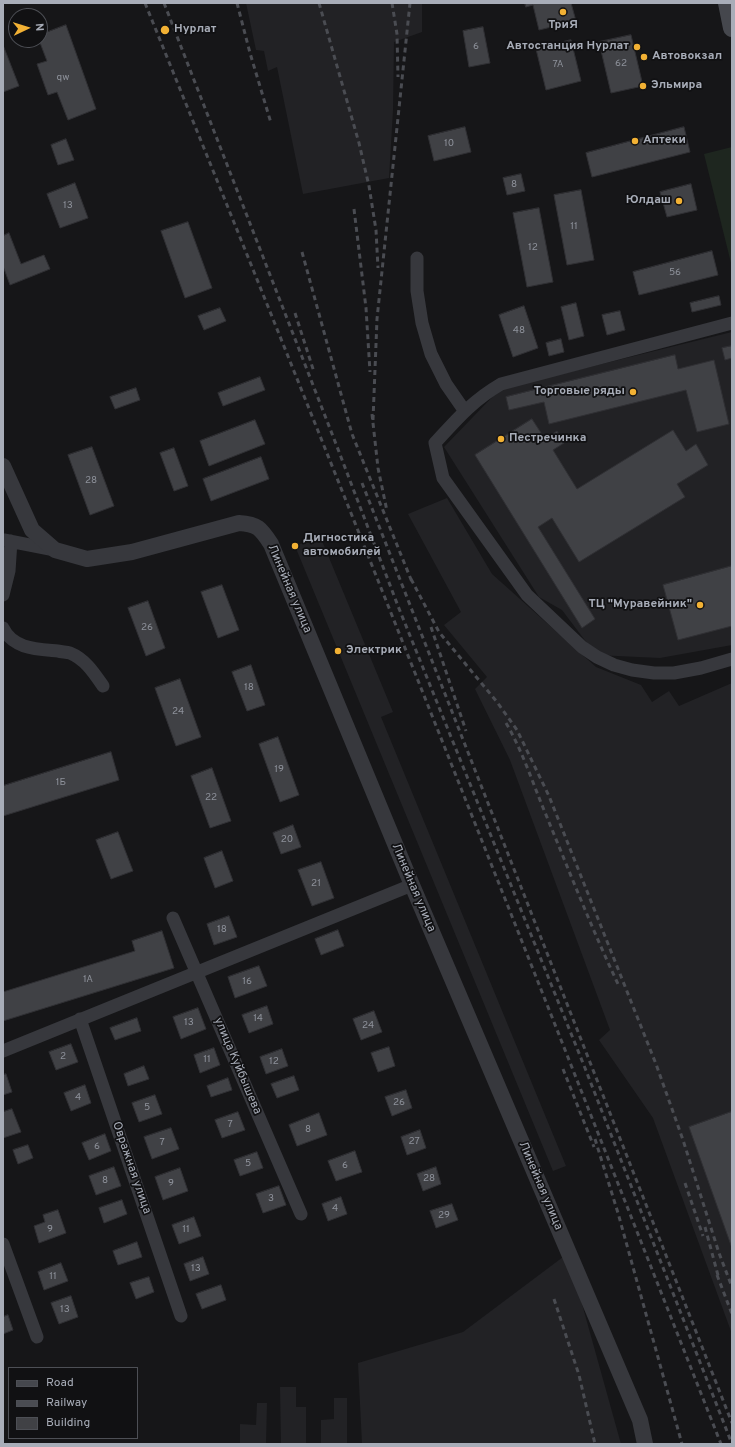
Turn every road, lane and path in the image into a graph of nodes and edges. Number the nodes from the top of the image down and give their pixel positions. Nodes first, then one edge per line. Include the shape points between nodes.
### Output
1 (727, 3) edge
2 (732, 28) edge
3 (418, 258) dead end
4 (732, 323) edge
5 (464, 410) junction
6 (3, 466) edge
7 (7, 541) edge
8 (55, 550) junction
9 (3, 595) edge
10 (3, 628) edge
11 (732, 659) edge
12 (103, 686) dead end
13 (412, 885) junction
14 (173, 918) dead end
15 (196, 972) junction
16 (80, 1019) junction
17 (3, 1051) edge
18 (301, 1214) dead end
19 (3, 1244) edge
20 (181, 1316) dead end
21 (37, 1337) dead end
22 (645, 1444) edge

1 - 2 main road
3 - 5 street via 417,290 431,354 446,384
4 - 5 street via 501,384 483,394
5 - 11 street via 434,443 443,478 527,595 582,648 614,665 654,673 674,673
6 - 8 street via 32,530
7 - 8 street
7 - 9 street via 9,571
8 - 13 street, Линейная улица via 87,560 132,552 240,523 250,523 260,528 271,544
10 - 12 street via 18,644 29,648 69,653 85,663
13 - 15 street
13 - 22 street, Линейная улица via 637,1413
14 - 15 street, улица Куйбышева
15 - 16 street
15 - 18 street, улица Куйбышева
16 - 17 street
16 - 20 street, Овражная улица
19 - 21 street

